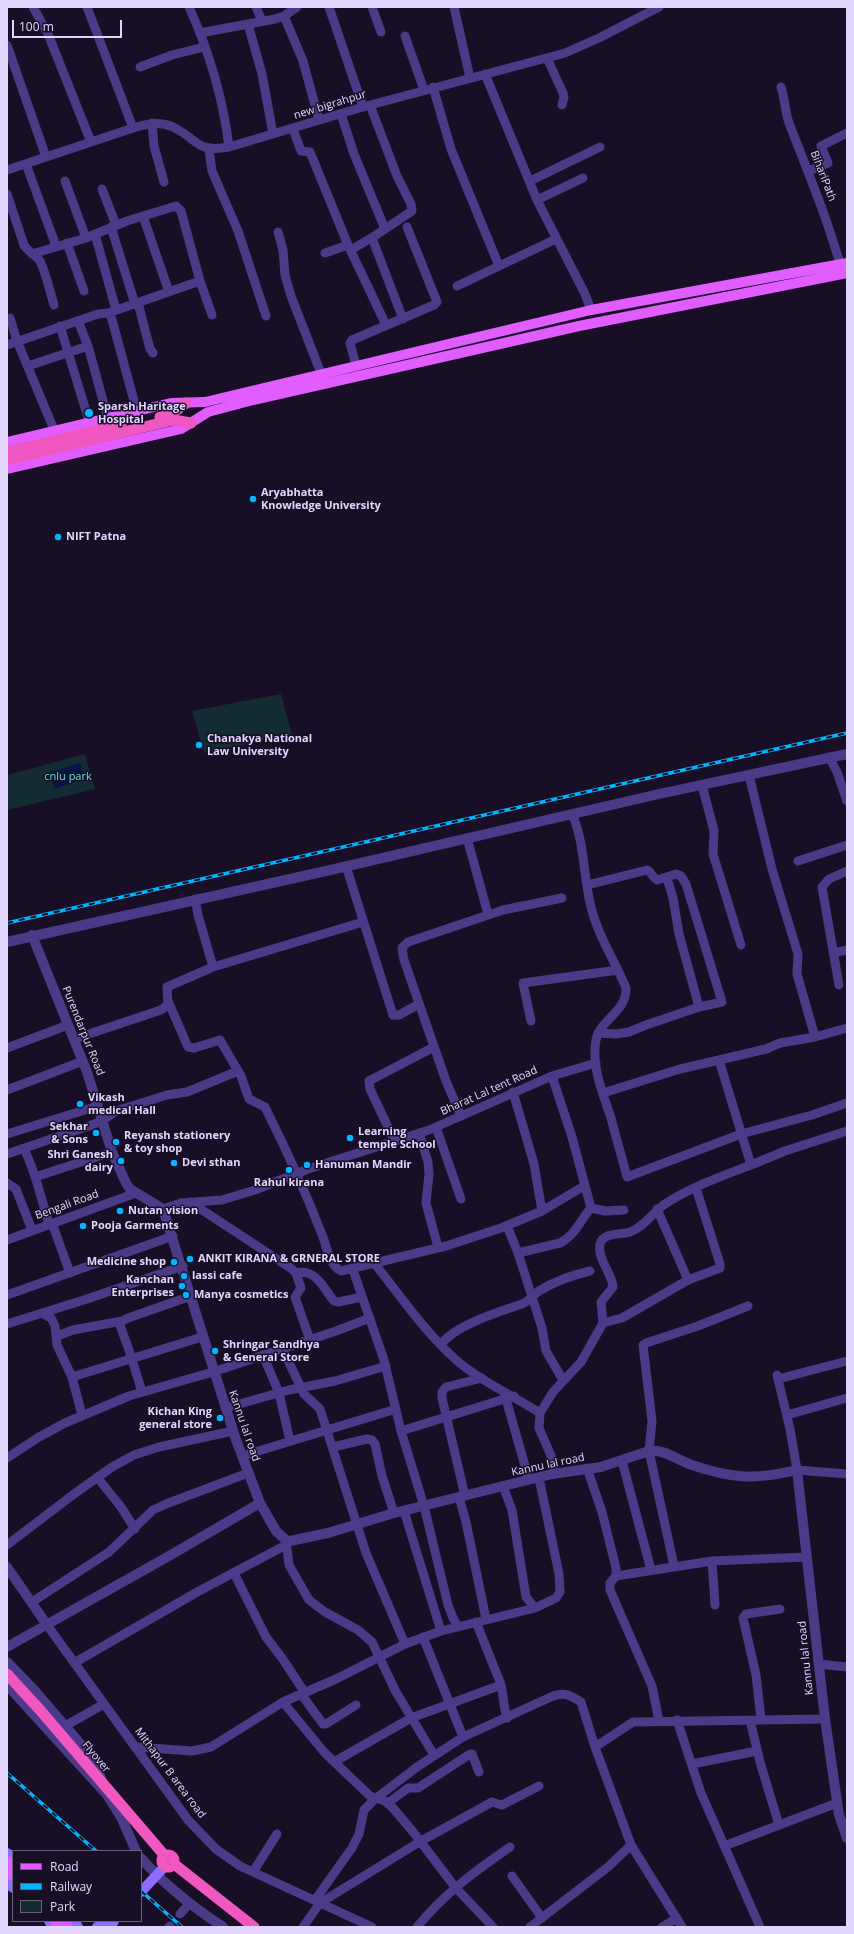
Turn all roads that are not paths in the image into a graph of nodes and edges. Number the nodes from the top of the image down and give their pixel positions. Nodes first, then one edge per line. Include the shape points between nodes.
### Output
1 (32, 7) edge
2 (87, 7) edge
3 (256, 7) edge
4 (297, 7) edge
5 (329, 7) edge
6 (372, 7) edge
7 (454, 7) edge
8 (659, 7) edge
9 (192, 8) edge
10 (284, 16) junction
11 (262, 21) junction
12 (248, 24) junction
13 (381, 32) dead end
14 (200, 33) junction
15 (405, 36) dead end
16 (7, 45) edge
17 (204, 47) junction
18 (547, 58) junction
19 (140, 67) dead end
20 (485, 74) junction
21 (470, 78) junction
22 (781, 87) dead end
23 (429, 89) junction
24 (562, 105) dead end
25 (367, 106) junction
26 (341, 114) junction
27 (319, 120) junction
28 (152, 123) junction
29 (132, 128) junction
30 (293, 129) junction
31 (847, 133) edge
32 (274, 134) junction
33 (91, 142) junction
34 (229, 147) junction
35 (600, 147) dead end
36 (209, 150) junction
37 (46, 157) junction
38 (26, 164) junction
39 (7, 170) edge
40 (808, 171) junction
41 (583, 178) dead end
42 (65, 181) dead end
43 (530, 181) junction
44 (164, 182) dead end
45 (102, 189) dead end
46 (7, 194) edge
47 (537, 200) junction
48 (143, 216) junction
49 (113, 226) junction
50 (407, 227) dead end
51 (385, 229) junction
52 (278, 232) dead end
53 (90, 236) junction
54 (372, 238) junction
55 (556, 239) junction
56 (67, 243) junction
57 (56, 246) junction
58 (349, 247) junction
59 (325, 253) dead end
60 (32, 254) junction
61 (499, 266) junction
62 (844, 268) edge
63 (200, 281) junction
64 (457, 286) dead end
65 (84, 291) dead end
66 (169, 292) junction
67 (136, 304) junction
68 (54, 305) dead end
69 (591, 310) junction
70 (112, 312) junction
71 (212, 316) dead end
72 (266, 316) dead end
73 (10, 318) dead end
74 (560, 318) junction
75 (403, 319) junction
76 (78, 321) junction
77 (60, 326) junction
78 (386, 326) junction
79 (562, 330) junction
80 (17, 341) junction
81 (7, 345) edge
82 (88, 346) junction
83 (437, 346) junction
84 (69, 353) junction
85 (153, 353) dead end
86 (440, 358) junction
87 (356, 365) junction
88 (28, 366) junction
89 (323, 379) junction
90 (205, 402) junction
91 (186, 403) junction
92 (137, 412) junction
93 (208, 412) junction
94 (172, 417) junction
95 (108, 419) junction
96 (191, 423) junction
97 (90, 424) junction
98 (55, 432) junction
99 (7, 442) edge
100 (7, 452) edge
101 (7, 460) edge
102 (7, 469) edge
103 (847, 754) edge
104 (829, 758) junction
105 (749, 775) junction
106 (702, 785) junction
107 (847, 801) edge
108 (572, 814) junction
109 (467, 838) junction
110 (847, 845) edge
111 (798, 861) dead end
112 (346, 866) junction
113 (847, 871) edge
114 (667, 878) junction
115 (587, 885) junction
116 (562, 898) dead end
117 (195, 899) junction
118 (488, 914) junction
119 (363, 922) junction
120 (34, 938) junction
121 (8, 942) edge
122 (741, 945) dead end
123 (847, 950) edge
124 (833, 953) junction
125 (213, 967) junction
126 (618, 970) junction
127 (839, 985) dead end
128 (168, 1001) junction
129 (419, 1004) junction
130 (699, 1007) junction
131 (531, 1021) dead end
132 (68, 1025) junction
133 (847, 1028) edge
134 (598, 1033) junction
135 (815, 1037) junction
136 (74, 1039) junction
137 (434, 1047) junction
138 (7, 1048) edge
139 (719, 1060) junction
140 (83, 1061) junction
141 (596, 1063) junction
142 (238, 1071) junction
143 (552, 1076) junction
144 (7, 1090) edge
145 (513, 1092) junction
146 (603, 1093) junction
147 (847, 1103) edge
148 (98, 1106) junction
149 (461, 1116) junction
150 (102, 1121) junction
151 (436, 1127) junction
152 (847, 1131) edge
153 (419, 1133) junction
154 (7, 1134) edge
155 (741, 1134) junction
156 (395, 1142) junction
157 (24, 1149) junction
158 (112, 1152) junction
159 (7, 1154) edge
160 (751, 1165) junction
161 (296, 1174) junction
162 (35, 1177) junction
163 (7, 1183) edge
164 (584, 1186) junction
165 (696, 1188) junction
166 (136, 1193) junction
167 (461, 1199) dead end
168 (190, 1202) junction
169 (591, 1208) junction
170 (164, 1209) junction
171 (657, 1209) junction
172 (624, 1210) dead end
173 (542, 1211) junction
174 (51, 1223) junction
175 (507, 1226) junction
176 (32, 1230) junction
177 (173, 1236) junction
178 (7, 1240) edge
179 (438, 1247) junction
180 (518, 1253) junction
181 (374, 1263) junction
182 (183, 1266) junction
183 (353, 1270) junction
184 (590, 1271) dead end
185 (70, 1273) junction
186 (296, 1273) junction
187 (688, 1280) junction
188 (7, 1295) edge
189 (192, 1296) junction
190 (362, 1296) junction
191 (532, 1296) junction
192 (748, 1306) dead end
193 (42, 1313) junction
194 (370, 1318) junction
195 (122, 1320) junction
196 (602, 1323) junction
197 (7, 1324) edge
198 (57, 1336) junction
199 (202, 1337) junction
200 (310, 1340) junction
201 (441, 1344) junction
202 (282, 1348) junction
203 (263, 1355) junction
204 (132, 1358) junction
205 (847, 1361) edge
206 (386, 1366) junction
207 (213, 1372) junction
208 (72, 1377) junction
209 (482, 1378) junction
210 (564, 1380) junction
211 (300, 1388) junction
212 (142, 1392) junction
213 (279, 1393) junction
214 (510, 1398) junction
215 (847, 1398) edge
216 (225, 1408) junction
217 (396, 1409) junction
218 (540, 1413) junction
219 (82, 1415) junction
220 (787, 1415) junction
221 (446, 1418) junction
222 (327, 1429) junction
223 (233, 1431) junction
224 (401, 1431) junction
225 (290, 1441) junction
226 (333, 1447) junction
227 (649, 1451) junction
228 (242, 1456) junction
229 (7, 1458) edge
230 (622, 1460) junction
231 (587, 1468) junction
232 (797, 1470) junction
233 (248, 1473) junction
234 (554, 1474) junction
235 (847, 1474) edge
236 (98, 1477) junction
237 (534, 1479) junction
238 (503, 1486) junction
239 (462, 1497) junction
240 (260, 1503) junction
241 (424, 1506) junction
242 (399, 1512) junction
243 (358, 1523) junction
244 (134, 1529) junction
245 (286, 1543) junction
246 (7, 1545) edge
247 (807, 1557) junction
248 (712, 1561) junction
249 (7, 1566) edge
250 (674, 1566) junction
251 (651, 1570) junction
252 (234, 1573) junction
253 (616, 1576) junction
254 (32, 1602) junction
255 (715, 1605) dead end
256 (535, 1608) junction
257 (780, 1609) dead end
258 (486, 1618) junction
259 (476, 1622) junction
260 (48, 1625) junction
261 (458, 1627) junction
262 (441, 1631) junction
263 (423, 1637) junction
264 (405, 1644) junction
265 (7, 1647) edge
266 (378, 1657) junction
267 (7, 1662) edge
268 (74, 1662) junction
269 (818, 1664) junction
270 (847, 1667) edge
271 (7, 1674) edge
272 (7, 1685) edge
273 (501, 1685) junction
274 (303, 1694) junction
275 (283, 1702) junction
276 (104, 1704) junction
277 (356, 1705) dead end
278 (448, 1705) junction
279 (411, 1718) junction
280 (507, 1718) junction
281 (761, 1719) junction
282 (825, 1719) junction
283 (678, 1720) junction
284 (750, 1720) junction
285 (659, 1721) junction
286 (65, 1726) junction
287 (462, 1737) junction
288 (135, 1747) junction
289 (595, 1747) junction
290 (757, 1751) junction
291 (434, 1755) junction
292 (334, 1762) junction
293 (692, 1764) junction
294 (479, 1772) dead end
295 (539, 1786) dead end
296 (108, 1796) junction
297 (375, 1799) junction
298 (837, 1803) junction
299 (388, 1804) junction
300 (779, 1825) junction
301 (277, 1834) dead end
302 (847, 1838) edge
303 (421, 1842) junction
304 (631, 1845) junction
305 (724, 1846) junction
306 (510, 1847) dead end
307 (136, 1850) edge
308 (142, 1859) edge
309 (168, 1862) junction
310 (7, 1871) edge
311 (253, 1872) junction
312 (512, 1876) dead end
313 (11, 1882) edge
314 (455, 1887) junction
315 (142, 1891) edge
316 (318, 1901) junction
317 (189, 1904) junction
318 (180, 1914) dead end
319 (542, 1918) junction
320 (677, 1918) junction
321 (223, 1927) edge
322 (254, 1927) edge
323 (303, 1927) edge
324 (372, 1927) edge
325 (418, 1927) edge
326 (493, 1927) edge
327 (530, 1927) edge
328 (662, 1927) edge
329 (682, 1927) edge
330 (760, 1927) edge

1 - 33 street via 48,34
2 - 29 street
3 - 11 street
4 - 10 street
5 - 25 street
6 - 13 street
7 - 21 street
8 - 18 street, new bigrahpur via 582,47
9 - 14 street
10 - 11 street
10 - 27 street via 303,61
11 - 12 street
12 - 14 street
12 - 32 street via 262,74
14 - 17 street
15 - 23 street
16 - 37 street
17 - 19 street
17 - 34 street via 220,101
18 - 20 street, new bigrahpur
18 - 24 street via 563,93
20 - 21 street, new bigrahpur
20 - 43 street
21 - 23 street, new bigrahpur
22 - 40 street, BihariPath via 789,122
23 - 25 street, new bigrahpur
23 - 61 street
25 - 26 street, new bigrahpur
25 - 51 street via 412,208 412,211
26 - 27 street, new bigrahpur
26 - 51 street via 354,154
27 - 30 street, new bigrahpur
28 - 29 street
28 - 36 street via 173,127
28 - 44 street via 154,146
29 - 33 street
30 - 32 street, new bigrahpur
30 - 58 street via 301,151 310,152
31 - 40 street via 821,146 828,163
32 - 34 street, new bigrahpur
33 - 37 street
34 - 36 street, new bigrahpur
35 - 43 street
36 - 72 street via 212,171 238,231
37 - 38 street
38 - 39 street
38 - 57 street
40 - 62 street, BihariPath
41 - 47 street
42 - 53 street
43 - 47 street
45 - 49 street
46 - 60 street via 24,245
47 - 55 street
48 - 49 street
48 - 63 street via 172,207 179,208
48 - 66 street
49 - 53 street
49 - 67 street
50 - 75 street via 437,302
51 - 54 street
52 - 89 street via 291,296
53 - 56 street
53 - 70 street
54 - 58 street
54 - 75 street
55 - 61 street
55 - 69 street
56 - 57 street
56 - 65 street
57 - 60 street
58 - 59 street
58 - 78 street
60 - 68 street via 41,263
61 - 64 street
62 - 69 main road
62 - 79 main road
63 - 66 street
63 - 71 street
66 - 67 street
67 - 70 street
67 - 85 street
69 - 74 main road
70 - 76 street
70 - 92 street
73 - 80 street
74 - 79 main road
74 - 83 main road
75 - 78 street
76 - 77 street
76 - 82 street
77 - 80 street
77 - 84 street
78 - 87 street via 352,340 350,343
79 - 86 main road
80 - 81 street
80 - 88 street
82 - 84 street
82 - 95 street
83 - 86 main road
83 - 87 main road
84 - 88 street
84 - 97 street
86 - 89 main road
87 - 89 main road
88 - 98 street
89 - 90 main road
89 - 93 main road
90 - 91 main road
90 - 93 main road
91 - 92 main road via 171,403
91 - 94 highway
92 - 95 main road
93 - 96 main road
94 - 96 highway
94 - 100 highway
94 - 101 highway
95 - 97 main road
96 - 102 main road via 180,429
97 - 98 main road
98 - 99 main road
103 - 104 street
104 - 105 street
104 - 107 street
105 - 106 street
105 - 135 street via 772,869 798,954 797,974
106 - 108 street
106 - 122 street via 714,831 713,854
108 - 109 street
108 - 115 street via 578,830
109 - 112 street
109 - 118 street
110 - 111 street
112 - 117 street
112 - 119 street
113 - 124 street via 828,879 822,887
114 - 115 street via 657,880 647,870
114 - 130 street
114 - 130 street via 676,874 684,879 722,1002
115 - 126 street via 597,928
116 - 118 street
117 - 120 street
117 - 125 street
118 - 129 street via 404,944 404,960
119 - 125 street
119 - 129 street via 393,1015 399,1015
120 - 121 street
120 - 132 street, Purendarpur Road
123 - 124 street
124 - 127 street
125 - 128 street via 167,987
126 - 131 street via 523,983
126 - 134 street via 626,988 625,1001
128 - 136 street via 168,1005 161,1010
128 - 142 street via 188,1047 194,1048 220,1040
129 - 137 street
130 - 134 street via 630,1032
132 - 136 street, Purendarpur Road
132 - 138 street
133 - 135 street
134 - 141 street
135 - 139 street
136 - 140 street, Purendarpur Road
137 - 149 street
137 - 156 street via 369,1082
139 - 146 street via 680,1069
139 - 155 street
140 - 144 street
140 - 148 street, Purendarpur Road
141 - 143 street, Bharat Lal tent Road
141 - 146 street
142 - 150 street via 187,1092 167,1095 116,1111
142 - 161 street via 249,1099 265,1107
143 - 145 street, Bharat Lal tent Road
143 - 164 street via 572,1137
145 - 149 street, Bharat Lal tent Road
145 - 173 street via 534,1164
146 - 155 street via 627,1177
147 - 155 street
148 - 150 street, Purendarpur Road
148 - 154 street
149 - 151 street, Bharat Lal tent Road
150 - 157 street
150 - 158 street, Purendarpur Road
151 - 153 street, Bharat Lal tent Road
151 - 167 street
152 - 160 street via 793,1148
153 - 156 street, Bharat Lal tent Road
153 - 179 street via 428,1162 426,1202
155 - 160 street
156 - 161 street, Bharat Lal tent Road
157 - 159 street
157 - 162 street
158 - 162 street
158 - 166 street, Purendarpur Road via 126,1183
160 - 165 street
161 - 168 street, Bharat Lal tent Road via 229,1199
161 - 183 street via 336,1268 342,1271
162 - 174 street
163 - 176 street via 16,1188
164 - 169 street
164 - 173 street
165 - 171 street
165 - 187 street via 720,1264 717,1270
166 - 170 street, Purendarpur Road
166 - 174 street, Bengali Road
168 - 170 street, Bharat Lal tent Road
168 - 186 street via 287,1264
169 - 172 street via 605,1211
169 - 180 street via 567,1239
170 - 177 street, Kannu lal road
171 - 187 street
171 - 196 street via 636,1229 607,1236 600,1244 613,1287 601,1302
173 - 175 street
174 - 176 street, Bengali Road
174 - 185 street
175 - 179 street
175 - 180 street
176 - 178 street, Bengali Road
177 - 182 street, Kannu lal road
177 - 185 street
179 - 181 street
180 - 191 street
181 - 183 street
181 - 201 street
182 - 189 street, Kannu lal road
182 - 193 street
183 - 190 street
184 - 191 street via 554,1284
185 - 188 street
186 - 190 street via 308,1273 316,1278 334,1301
186 - 200 street via 301,1288 295,1297
187 - 196 street via 628,1315
189 - 195 street
189 - 199 street, Kannu lal road
190 - 194 street
191 - 201 street via 522,1304 504,1309 452,1333
191 - 210 street via 546,1351
192 - 227 street via 643,1345 652,1421
193 - 197 street
193 - 198 street via 51,1318
194 - 200 street
194 - 206 street
195 - 198 street via 73,1330
195 - 204 street via 121,1330
196 - 210 street via 581,1362
198 - 208 street via 59,1351
199 - 204 street
199 - 207 street, Kannu lal road
200 - 202 street
201 - 209 street via 463,1365
202 - 203 street
202 - 211 street
203 - 207 street
203 - 213 street
204 - 208 street
204 - 212 street
205 - 220 street via 778,1377
206 - 211 street
206 - 217 street
207 - 212 street
207 - 216 street, Kannu lal road
208 - 219 street
209 - 214 street
209 - 221 street via 446,1387 442,1392 442,1398
210 - 218 street
211 - 213 street
211 - 222 street via 320,1409
212 - 219 street
213 - 216 street
213 - 225 street
214 - 218 street
214 - 221 street
214 - 237 street
215 - 220 street
216 - 223 street, Kannu lal road
217 - 222 street
217 - 224 street
218 - 234 street via 539,1428 552,1458
219 - 229 street via 39,1437
220 - 232 street
221 - 224 street
221 - 239 street
222 - 225 street
222 - 226 street
223 - 228 street, Kannu lal road
223 - 236 street via 150,1449 123,1461
224 - 241 street
225 - 228 street
226 - 242 street via 372,1440 382,1476
226 - 243 street
227 - 230 street, Kannu lal road
227 - 232 street via 656,1450 692,1465 741,1477 757,1478
227 - 250 street
228 - 233 street, Kannu lal road
230 - 231 street, Kannu lal road via 601,1467
230 - 251 street
231 - 234 street, Kannu lal road
231 - 253 street via 602,1512
232 - 235 street
232 - 247 street, Kannu lal road
233 - 240 street, Kannu lal road
233 - 244 street via 158,1507
234 - 237 street, Kannu lal road
236 - 244 street
236 - 246 street
237 - 238 street, Kannu lal road
237 - 256 street via 556,1559 560,1592 551,1601
238 - 239 street, Kannu lal road
238 - 256 street via 512,1510 526,1597
239 - 241 street, Kannu lal road
239 - 258 street
240 - 245 street, Kannu lal road
240 - 260 street
241 - 242 street, Kannu lal road
241 - 261 street via 448,1605
242 - 243 street, Kannu lal road
242 - 262 street
243 - 245 street, Kannu lal road
243 - 264 street via 366,1552
244 - 254 street via 109,1552
245 - 252 street
245 - 266 street via 289,1565 309,1600 365,1634 372,1642
247 - 248 street
247 - 269 street, Kannu lal road
248 - 250 street
248 - 255 street
249 - 254 street, Mithapur B area road
250 - 251 street
251 - 253 street
252 - 268 street
252 - 274 street via 266,1638 282,1658
253 - 285 street via 610,1584 610,1590 652,1686
254 - 260 street, Mithapur B area road
256 - 258 street
257 - 281 street via 746,1614 743,1618 756,1675
258 - 259 street
259 - 261 street
259 - 273 street
260 - 265 street
260 - 268 street, Mithapur B area road
261 - 262 street
262 - 263 street
263 - 264 street
263 - 278 street
264 - 266 street
266 - 274 street
266 - 279 street
267 - 286 street
268 - 276 street, Mithapur B area road
269 - 270 street
269 - 282 street, Kannu lal road
271 - 309 highway, Flyover
272 - 296 street
273 - 278 street
273 - 280 street via 502,1704
274 - 275 street
274 - 277 street via 323,1724
275 - 288 street via 218,1744 203,1750
275 - 292 street
276 - 286 street
276 - 288 street, Mithapur B area road
278 - 279 street
278 - 287 street
279 - 291 street
279 - 292 street
280 - 287 street
280 - 289 street via 553,1696 568,1694 581,1702
281 - 282 street
281 - 284 street
282 - 298 street, Kannu lal road
283 - 284 street
283 - 285 street
283 - 293 street
284 - 290 street
285 - 289 street via 633,1722
286 - 296 street via 95,1763
287 - 291 street
288 - 311 street, Mithapur B area road via 193,1826 216,1848 240,1866
289 - 304 street
290 - 293 street
290 - 300 street
291 - 297 street
292 - 297 street
293 - 305 street via 701,1793
294 - 299 street via 470,1754 418,1788 408,1788
295 - 303 street via 502,1805 492,1802
296 - 307 street via 121,1817
297 - 299 street via 381,1799
297 - 316 street via 364,1810 356,1841
298 - 300 street
298 - 302 street, Kannu lal road
299 - 303 street
300 - 305 street
301 - 311 street
303 - 314 street
303 - 316 street
304 - 319 street via 612,1864
304 - 320 street
305 - 330 street
306 - 314 street
308 - 317 street via 154,1874
309 - 315 main road
309 - 322 highway, Flyover
310 - 313 main road
311 - 316 street, Mithapur B area road
312 - 319 street
314 - 325 street
314 - 326 street
316 - 323 street
316 - 324 street, Mithapur B area road
317 - 318 street
317 - 321 street
319 - 327 street
320 - 328 street
320 - 329 street

